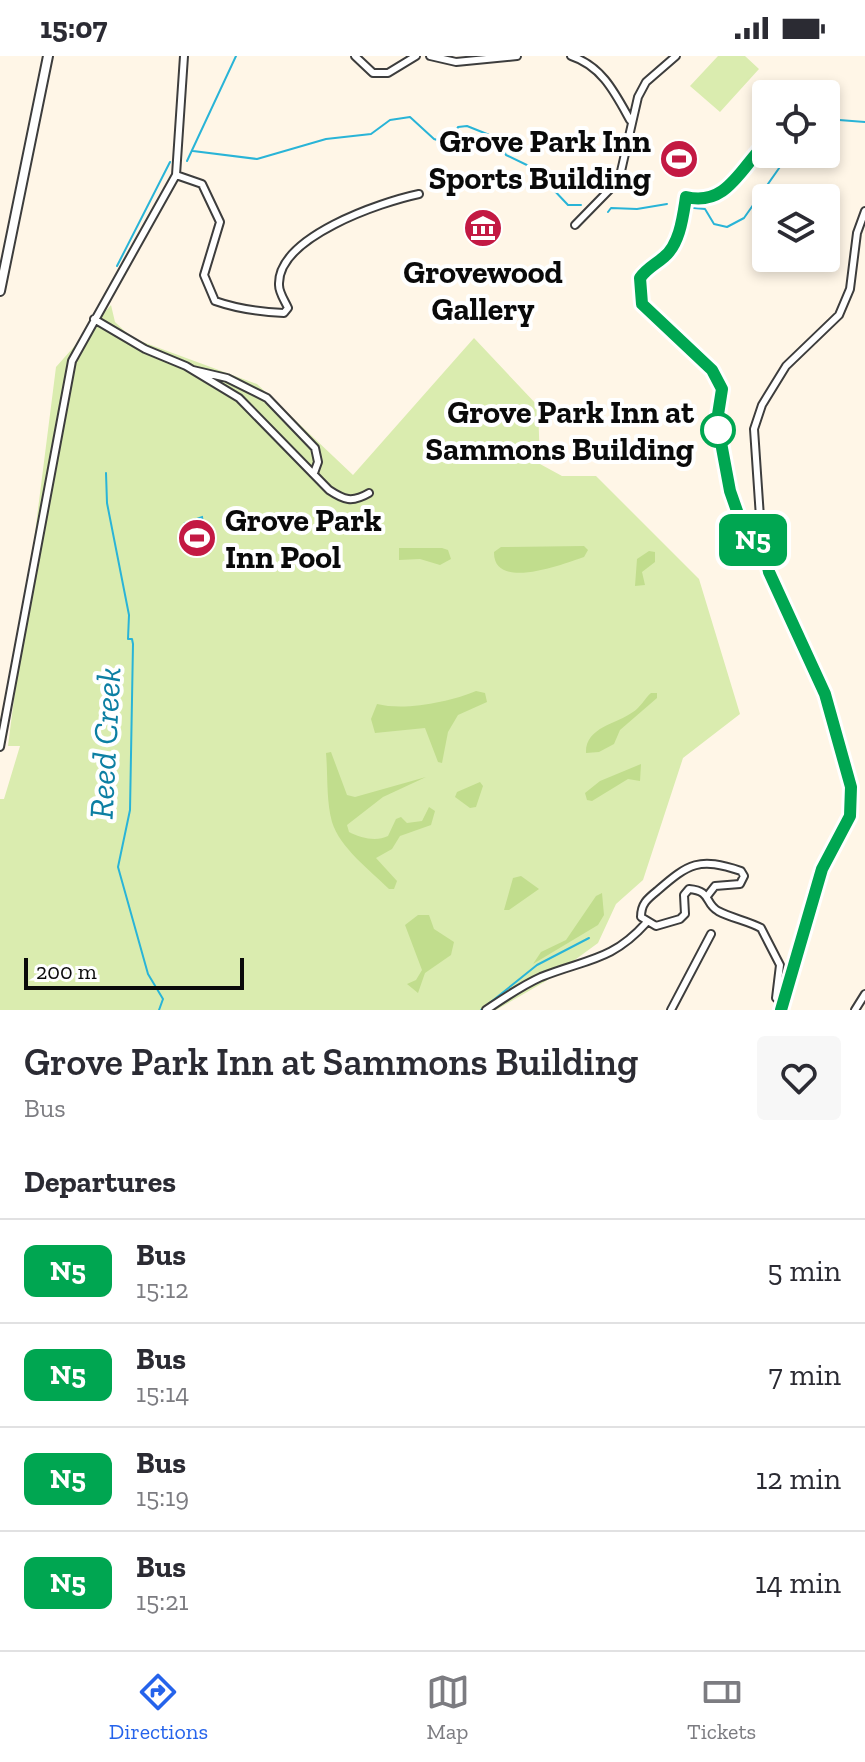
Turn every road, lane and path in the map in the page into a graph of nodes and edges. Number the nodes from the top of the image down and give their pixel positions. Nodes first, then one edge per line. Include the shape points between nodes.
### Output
1 (48, 56) edge
2 (184, 56) edge
3 (355, 56) edge
4 (416, 56) edge
5 (430, 56) edge
6 (517, 56) edge
7 (571, 56) edge
8 (676, 56) edge
9 (630, 120) junction
10 (176, 175) junction
11 (419, 194) dead end
12 (865, 211) edge
13 (575, 225) dead end
14 (0, 291) edge
15 (94, 319) junction
16 (193, 370) junction
17 (314, 473) junction
18 (369, 493) dead end
19 (0, 747) edge
20 (708, 895) junction
21 (646, 923) junction
22 (711, 934) dead end
23 (865, 994) edge
24 (782, 1006) edge
25 (486, 1010) edge
26 (671, 1010) edge
27 (855, 1010) edge

1 - 14 street
2 - 10 street
3 - 4 street via 373,73 388,73
5 - 6 street via 456,62
7 - 9 street via 590,64 608,82
8 - 9 street via 646,82
9 - 13 street via 619,180
10 - 11 street via 202,184 220,222 204,275 215,301 284,313 288,308 278,287 280,275 306,240 363,212
10 - 15 street
12 - 24 street via 850,289 839,315 786,366 754,429 769,572 825,694 851,787 850,816 822,869
15 - 16 street
15 - 19 street via 72,361
16 - 17 street via 239,398
16 - 17 street via 227,378 267,398 315,448
17 - 18 street via 343,499
20 - 21 street via 689,889 680,919 656,926
20 - 21 street via 715,886 740,884 741,871 716,862 675,873 641,908
20 - 24 street via 717,911 761,928 780,965 776,998
21 - 25 street via 617,951 541,977
22 - 26 street
23 - 27 street

